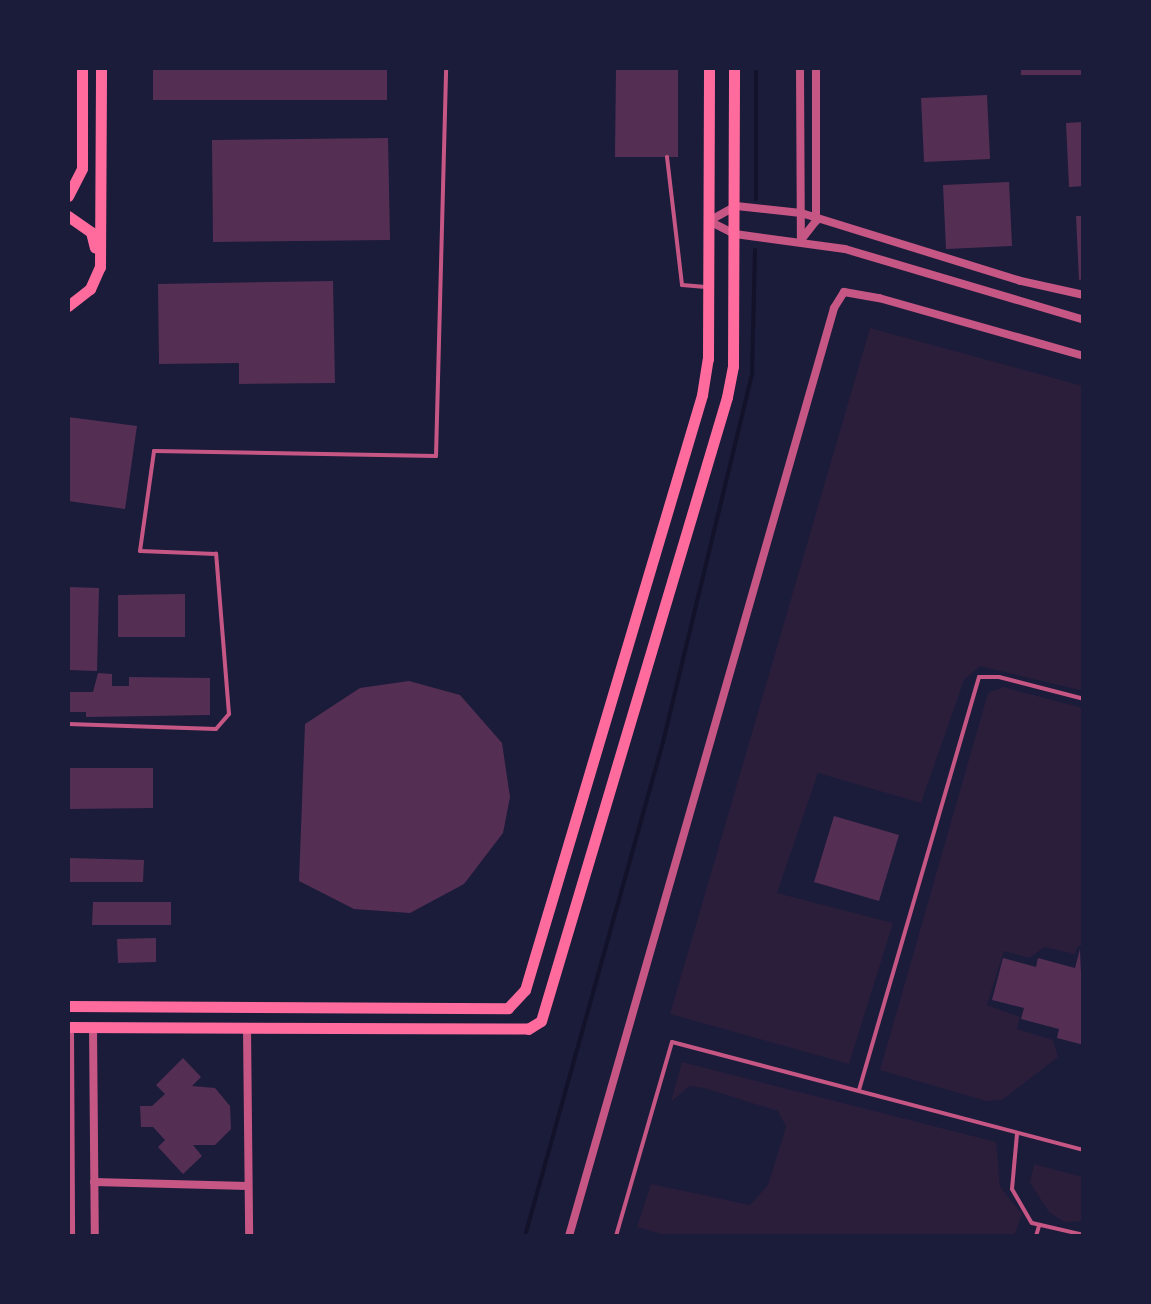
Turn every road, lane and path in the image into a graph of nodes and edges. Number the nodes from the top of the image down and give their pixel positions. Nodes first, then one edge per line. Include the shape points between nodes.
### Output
1 (82, 68) edge
2 (101, 68) edge
3 (446, 68) edge
4 (709, 68) edge
5 (734, 68) edge
6 (800, 68) edge
7 (816, 68) edge
8 (666, 157) dead end
9 (68, 196) edge
10 (736, 206) junction
11 (801, 213) junction
12 (68, 216) edge
13 (816, 220) junction
14 (708, 221) junction
15 (735, 234) junction
16 (801, 240) junction
17 (100, 267) junction
18 (708, 288) junction
19 (1084, 295) edge
20 (68, 306) edge
21 (1084, 320) edge
22 (1084, 356) edge
23 (1084, 699) edge
24 (68, 724) edge
25 (68, 1006) edge
26 (69, 1027) edge
27 (93, 1027) junction
28 (246, 1028) junction
29 (859, 1090) junction
30 (1017, 1134) junction
31 (1084, 1150) edge
32 (94, 1182) junction
33 (248, 1186) junction
34 (1039, 1226) junction
35 (71, 1236) edge
36 (95, 1236) edge
37 (249, 1236) edge
38 (570, 1236) edge
39 (616, 1236) edge
40 (1036, 1236) edge
41 (1084, 1236) edge

1 - 9 main road via 82,168
2 - 17 main road
3 - 24 lane via 436,456 154,451 140,551 216,554 229,714 216,728
4 - 14 main road
5 - 10 main road
6 - 11 street
7 - 13 street
8 - 18 lane via 682,285
10 - 11 street
10 - 14 street
10 - 15 main road
11 - 13 street
11 - 16 street
12 - 17 main road via 91,232
13 - 16 street
13 - 19 street
14 - 15 street
14 - 18 main road
15 - 16 street
15 - 28 main road via 727,398 541,1021 528,1029
16 - 21 street
17 - 20 main road via 90,288
18 - 25 main road via 702,395 525,990 508,1008
22 - 38 street via 880,298 844,292 834,308
23 - 29 lane via 979,677
26 - 27 main road
26 - 35 street
27 - 28 main road
27 - 32 street
28 - 33 street
29 - 30 lane
29 - 39 lane via 672,1042
30 - 31 lane
30 - 34 lane via 1012,1189
32 - 33 street
32 - 36 street
33 - 37 street
34 - 40 lane
34 - 41 lane

